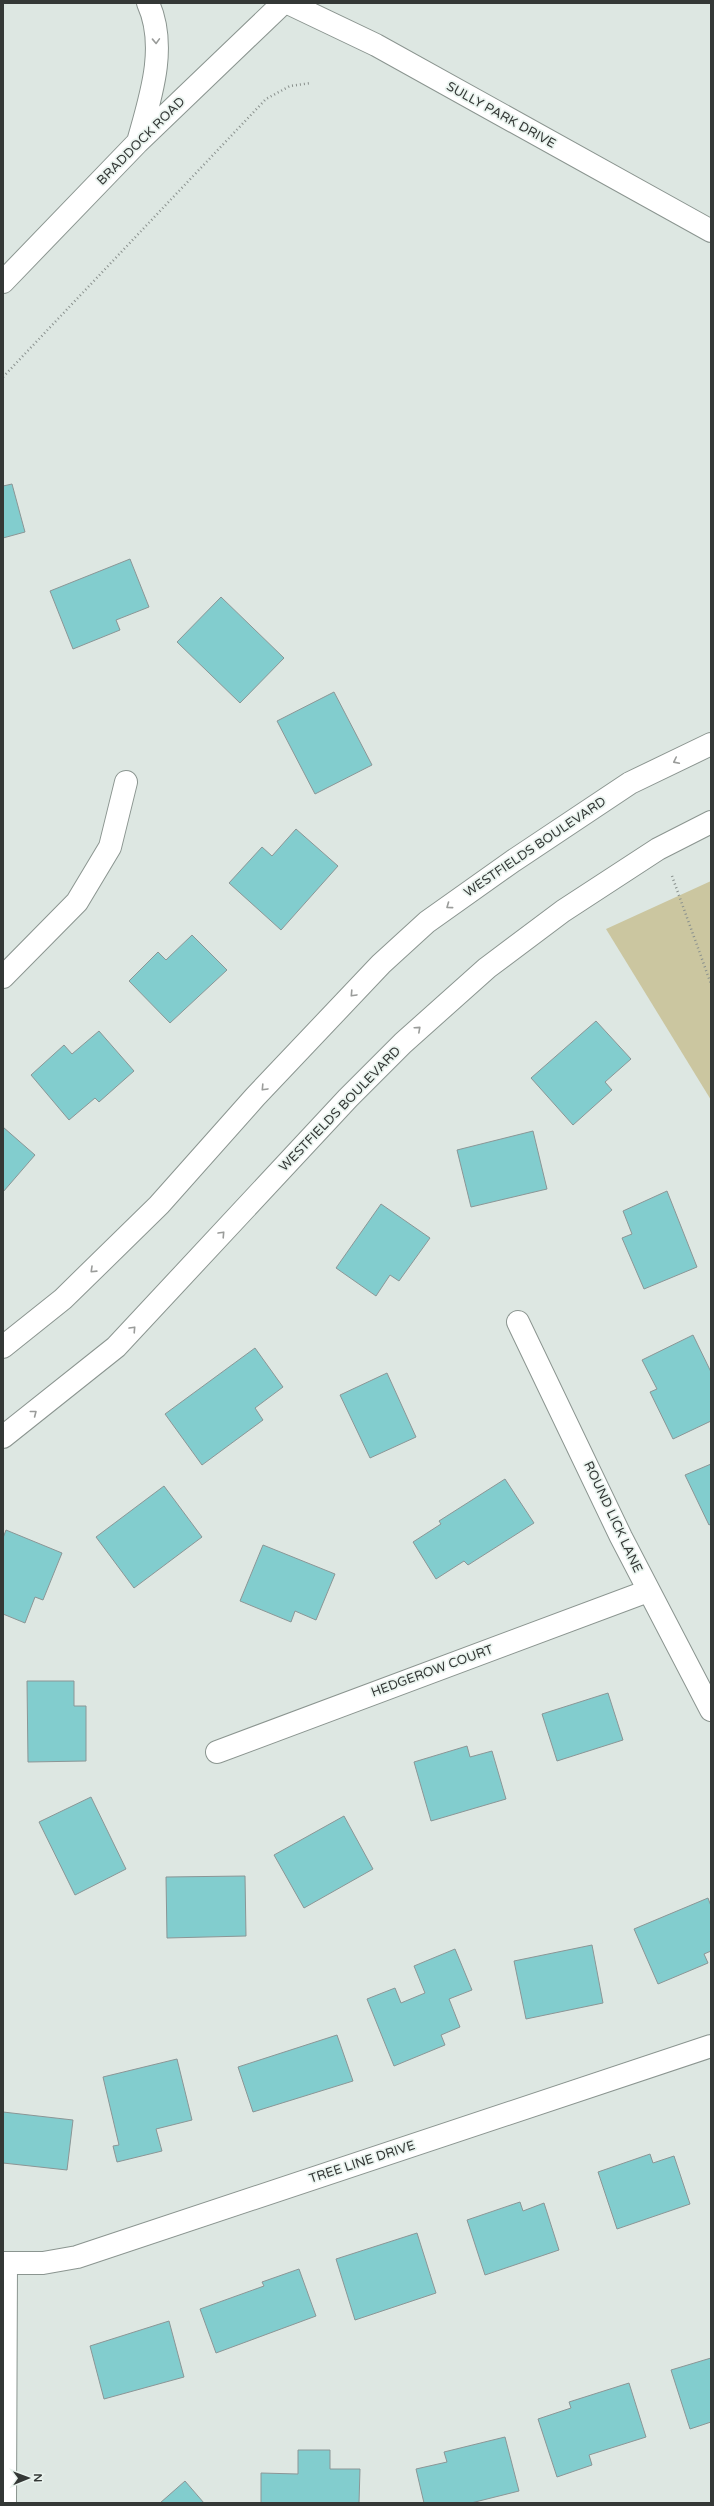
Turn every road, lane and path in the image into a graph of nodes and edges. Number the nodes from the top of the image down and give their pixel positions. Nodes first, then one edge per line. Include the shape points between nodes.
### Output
1 (148, 3) edge
2 (283, 3) edge
3 (288, 3) edge
4 (311, 83) dead end
5 (138, 142) junction
6 (711, 231) edge
7 (3, 282) edge
8 (3, 377) edge
9 (711, 744) edge
10 (126, 782) dead end
11 (711, 822) edge
12 (658, 849) junction
13 (3, 977) edge
14 (711, 984) edge
15 (518, 1322) dead end
16 (3, 1347) edge
17 (3, 1437) edge
18 (648, 1591) junction
19 (711, 1710) edge
20 (217, 1752) dead end
21 (711, 2046) edge
22 (6, 2264) edge
23 (8, 2503) edge

1 -> 5 main road via 156,28 157,60
2 - 5 main road, BRADDOCK ROAD
3 - 6 main road, SULLY PARK DRIVE via 376,45
4 - 8 path via 290,86 266,99
5 - 7 main road, BRADDOCK ROAD
9 -> 16 main road, WESTFIELDS BOULEVARD via 630,783 427,922 381,964 255,1097 159,1205 63,1299
10 - 13 main road via 110,847 77,902
11 - 12 main road, WESTFIELDS BOULEVARD
12 - 14 path via 675,882
17 -> 12 main road, WESTFIELDS BOULEVARD via 116,1347 348,1098 408,1038 493,963 563,911
15 - 18 main road, ROUND LICK LANE
18 - 19 main road, ROUND LICK LANE
18 - 20 main road, HEDGEROW COURT
21 - 22 main road, TREE LINE DRIVE via 77,2257
22 - 23 lane, TREE LINE DRIVE

